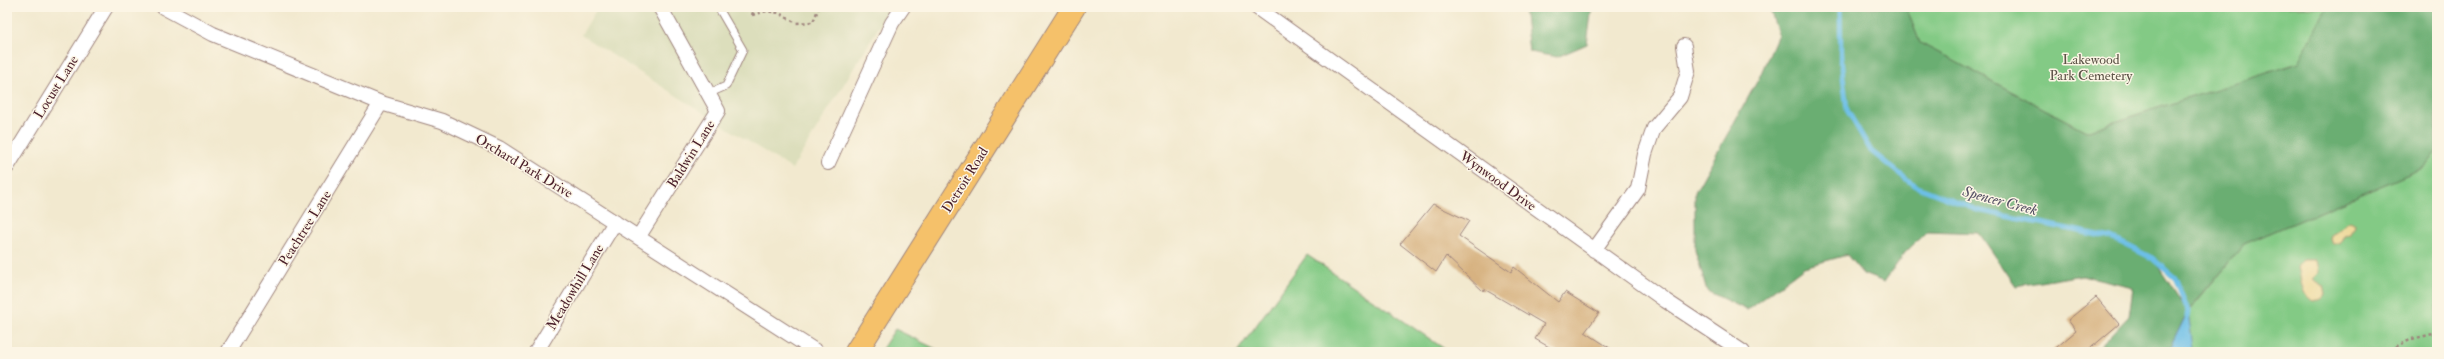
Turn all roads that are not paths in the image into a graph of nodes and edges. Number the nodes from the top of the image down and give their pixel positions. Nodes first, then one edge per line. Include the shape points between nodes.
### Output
1 (106, 7) edge
2 (163, 7) edge
3 (660, 7) edge
4 (718, 7) edge
5 (903, 7) edge
6 (1074, 7) edge
7 (1256, 7) edge
8 (1684, 46) dead end
9 (708, 94) junction
10 (382, 103) junction
11 (828, 163) dead end
12 (7, 167) edge
13 (615, 222) junction
14 (639, 236) junction
15 (1594, 250) junction
16 (228, 352) edge
17 (536, 352) edge
18 (817, 352) edge
19 (856, 352) edge
20 (1743, 352) edge

1 - 12 street, Locust Lane
2 - 10 street, Orchard Park Drive via 213,34
3 - 9 street, Baldwin Lane
4 - 9 lane via 743,50 726,86
5 - 11 street via 892,23
6 - 19 main road, Detroit Road
7 - 15 street, Wynwood Drive
8 - 15 street via 1688,71 1680,97 1654,128 1645,154 1638,189
9 - 14 street, Baldwin Lane via 718,111
10 - 13 street, Orchard Park Drive via 442,121 499,148
10 - 16 street, Peachtree Lane
13 - 14 street, Orchard Park Drive
13 - 17 street, Meadowhill Lane
14 - 18 street, Orchard Park Drive
15 - 20 street, Wynwood Drive

